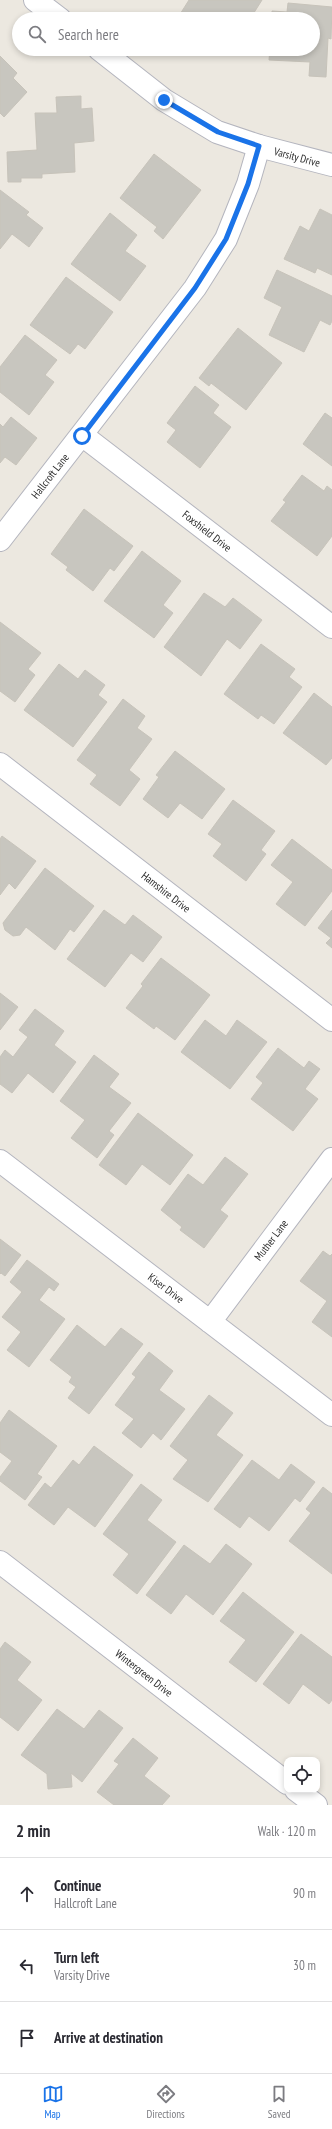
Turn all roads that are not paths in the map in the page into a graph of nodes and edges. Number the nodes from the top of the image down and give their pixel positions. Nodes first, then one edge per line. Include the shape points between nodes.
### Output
1 (35, 0) edge
2 (51, 12) edge
3 (108, 56) edge
4 (259, 146) junction
5 (332, 165) edge
6 (82, 436) junction
7 (0, 540) edge
8 (330, 623) edge
9 (0, 764) edge
10 (332, 1020) edge
11 (332, 1159) edge
12 (0, 1161) edge
13 (210, 1322) junction
14 (332, 1415) edge
15 (0, 1562) edge
16 (284, 1781) edge
17 (300, 1793) edge
18 (316, 1805) edge

1 - 2 street
3 - 4 street, Varsity Drive via 164,100 218,132
4 - 5 street, Varsity Drive
4 - 6 street, Hallcroft Lane via 248,184 226,239 195,288
6 - 7 street, Hallcroft Lane
6 - 8 street, Foxshield Drive
9 - 10 street, Hamshire Drive
11 - 13 street, Muther Lane
12 - 13 street, Kiser Drive
13 - 14 street, Kiser Drive
15 - 16 street, Wintergreen Drive
17 - 18 street

